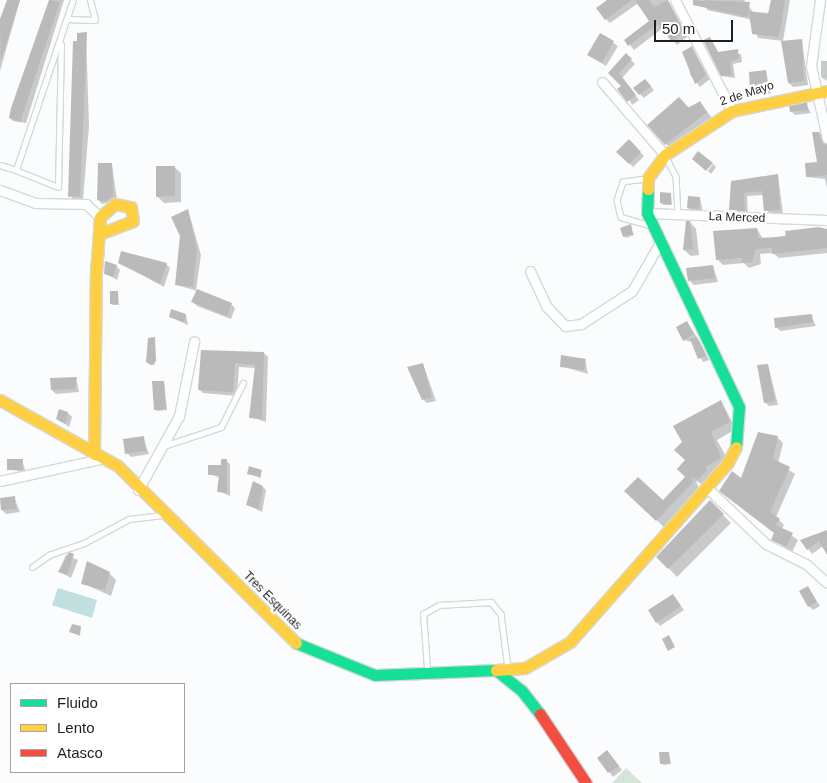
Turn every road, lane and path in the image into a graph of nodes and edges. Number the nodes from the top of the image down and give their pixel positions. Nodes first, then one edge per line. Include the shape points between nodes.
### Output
1 (74, 0) edge
2 (90, 0) edge
3 (675, 0) edge
4 (820, 0) edge
5 (67, 19) junction
6 (61, 38) junction
7 (602, 82) dead end
8 (827, 91) edge
9 (814, 92) junction
10 (732, 111) junction
11 (827, 138) edge
12 (662, 158) junction
13 (0, 165) edge
14 (16, 170) junction
15 (648, 178) junction
16 (0, 190) edge
17 (647, 213) junction
18 (678, 215) junction
19 (100, 217) junction
20 (827, 220) edge
21 (653, 226) junction
22 (99, 234) junction
23 (660, 241) junction
24 (530, 270) dead end
25 (194, 342) dead end
26 (243, 383) dead end
27 (0, 400) edge
28 (167, 445) junction
29 (99, 456) junction
30 (0, 481) edge
31 (706, 487) junction
32 (138, 490) junction
33 (168, 516) junction
34 (32, 567) dead end
35 (827, 583) edge
36 (508, 669) junction
37 (496, 670) junction
38 (428, 673) junction
39 (586, 783) edge

1 - 5 lane
2 - 5 lane via 95,20
3 - 10 street
4 - 9 street via 812,49
5 - 6 lane
6 - 14 lane
6 - 14 lane via 58,186
7 - 12 street
8 - 9 main road, 2 de Mayo
9 - 10 main road, 2 de Mayo
9 - 11 street
10 - 12 main road, 2 de Mayo
12 - 15 main road
12 - 18 lane via 676,177
13 - 14 lane
15 - 17 main road
15 - 21 lane via 623,182 616,200 621,217
16 - 19 street via 35,203 86,204
17 - 18 street, La Merced
17 - 21 main road, Tres Esquinas
18 - 20 street, La Merced
19 - 22 main road
19 - 22 main road via 120,203 129,205 134,213 123,228
21 - 23 main road, Tres Esquinas
22 - 29 main road
23 - 24 street via 632,291 581,324 565,326 546,306
23 - 31 main road, Tres Esquinas via 739,406 737,444 727,464
25 - 28 street via 179,416
26 - 28 lane via 221,427
27 - 29 main road, Tres Esquinas
28 - 32 street
29 - 30 street
29 - 32 main road, Tres Esquinas via 118,466
31 - 35 street via 766,544 806,564
31 - 36 main road, Tres Esquinas via 570,642 550,657 525,668
32 - 33 main road, Tres Esquinas
33 - 34 lane via 146,513 129,519 84,543 49,555
33 - 38 main road, Tres Esquinas via 294,642 375,675
36 - 37 main road, Tres Esquinas
36 - 38 lane via 501,614 491,602 472,602 439,605 424,614
37 - 38 main road, Tres Esquinas
37 - 39 main road via 522,691 569,752

